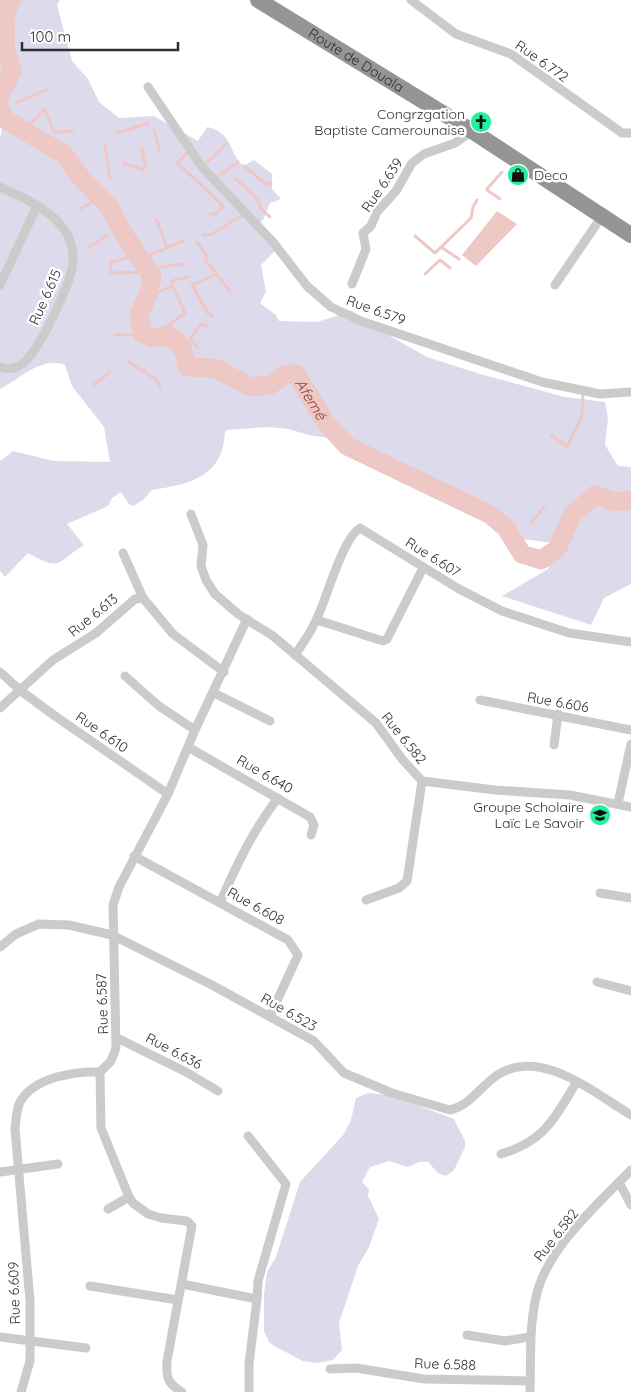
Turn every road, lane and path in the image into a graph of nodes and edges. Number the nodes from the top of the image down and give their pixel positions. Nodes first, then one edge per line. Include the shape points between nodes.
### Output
1 (258, 0) edge
2 (411, 0) edge
3 (148, 87) dead end
4 (472, 131) junction
5 (631, 133) edge
6 (0, 187) edge
7 (37, 206) junction
8 (602, 216) junction
9 (631, 235) edge
10 (352, 284) dead end
11 (0, 285) edge
12 (555, 285) dead end
13 (0, 367) edge
14 (631, 392) edge
15 (191, 514) dead end
16 (124, 553) dead end
17 (423, 568) junction
18 (143, 598) junction
19 (247, 619) junction
20 (317, 620) junction
21 (631, 642) edge
22 (295, 655) junction
23 (0, 672) edge
24 (224, 672) junction
25 (125, 676) dead end
26 (21, 692) junction
27 (214, 693) junction
28 (480, 700) dead end
29 (0, 708) edge
30 (558, 714) junction
31 (270, 721) dead end
32 (195, 730) junction
33 (631, 730) edge
34 (631, 744) edge
35 (554, 745) dead end
36 (188, 747) junction
37 (422, 781) junction
38 (168, 794) junction
39 (278, 798) junction
40 (618, 803) junction
41 (631, 807) edge
42 (311, 835) dead end
43 (134, 856) junction
44 (600, 893) dead end
45 (631, 898) edge
46 (366, 900) dead end
47 (220, 903) junction
48 (112, 935) junction
49 (0, 947) edge
50 (597, 982) dead end
51 (631, 991) edge
52 (270, 1016) junction
53 (117, 1038) junction
54 (100, 1072) junction
55 (576, 1083) junction
56 (218, 1091) dead end
57 (631, 1115) edge
58 (248, 1136) dead end
59 (501, 1154) dead end
60 (58, 1164) dead end
61 (19, 1169) junction
62 (631, 1170) edge
63 (0, 1172) edge
64 (619, 1182) junction
65 (129, 1197) junction
66 (631, 1205) edge
67 (108, 1209) dead end
68 (182, 1284) junction
69 (90, 1286) dead end
70 (257, 1299) junction
71 (178, 1300) junction
72 (466, 1335) dead end
73 (0, 1337) edge
74 (530, 1337) junction
75 (29, 1340) junction
76 (86, 1348) dead end
77 (330, 1369) dead end
78 (530, 1381) junction
79 (21, 1392) edge
80 (182, 1392) edge
81 (249, 1392) edge
82 (530, 1392) edge

1 - 4 highway, Route de Douala
2 - 5 street, Rue 6.772 via 456,34 511,54 622,133
3 - 14 street, Rue 6.579 via 202,167 273,242 307,286 331,307 361,321 542,382 600,394
4 - 8 highway, Route de Douala
4 - 10 street, Rue 6.639 via 455,144 424,154 412,163 396,191 363,233 366,249
6 - 7 street, Rue 6.615
7 - 11 street
7 - 13 street, Rue 6.615 via 67,235 73,254 72,271 60,302 30,356 16,368
8 - 9 highway, Route de Douala
8 - 12 street
15 - 19 street, Rue 6.582 via 203,545 201,566 206,580 215,594
16 - 18 street
17 - 20 street via 387,639 383,641
17 - 20 street, Rue 6.607 via 360,528 350,539 339,562
17 - 21 street, Rue 6.607 via 502,611 541,625 569,634
18 - 24 street via 173,634
18 - 26 street, Rue 6.613 via 135,599 96,633 53,660
19 - 22 street, Rue 6.582
19 - 24 street, Rue 6.587
20 - 22 street, Rue 6.607
22 - 37 street, Rue 6.582 via 376,723
23 - 26 street, Rue 6.610
24 - 27 street, Rue 6.587
25 - 32 street via 159,706
26 - 29 street, Rue 6.613
26 - 38 street, Rue 6.610
27 - 31 street
27 - 32 street, Rue 6.587
28 - 30 street, Rue 6.606
30 - 33 street, Rue 6.606
30 - 35 street
32 - 36 street, Rue 6.587
34 - 40 street
36 - 38 street, Rue 6.587
36 - 39 street, Rue 6.640
37 - 40 street, Rue 6.582 via 570,795
37 - 46 street via 407,881 399,888
38 - 43 street, Rue 6.587
39 - 42 street, Rue 6.640 via 310,817 314,826
39 - 47 street via 241,857
40 - 41 street, Rue 6.582
43 - 47 street, Rue 6.608
43 - 48 street, Rue 6.587 via 113,906
44 - 45 street
47 - 52 street, Rue 6.608 via 288,940 298,955
48 - 49 street, Rue 6.523 via 68,925 39,924 16,934
48 - 52 street, Rue 6.523
48 - 53 street, Rue 6.587
50 - 51 street
52 - 55 street, Rue 6.523 via 314,1042 344,1073 392,1093 450,1110 459,1108 498,1074 515,1066 539,1066
53 - 54 street, Rue 6.587 via 111,1061
53 - 56 street, Rue 6.636
54 - 61 street, Rue 6.609 via 70,1074 49,1080 24,1096 19,1104 15,1128
54 - 65 street via 101,1128
55 - 57 street, Rue 6.523
55 - 59 street via 550,1126 522,1148
58 - 70 street via 286,1184 258,1281
60 - 61 street
61 - 63 street
61 - 75 street, Rue 6.609 via 29,1275
62 - 64 street, Rue 6.582
64 - 66 street
64 - 74 street, Rue 6.582 via 576,1229 544,1274 536,1296
65 - 67 street
65 - 68 street via 148,1214 190,1223
68 - 70 street
68 - 71 street
69 - 71 street
70 - 81 street
71 - 80 street via 166,1379
72 - 74 street via 505,1341
73 - 75 street
74 - 78 street, Rue 6.582
75 - 76 street
75 - 79 street, Rue 6.609 via 30,1361
77 - 78 street, Rue 6.588 via 356,1368 424,1379
78 - 82 street, Rue 6.582

